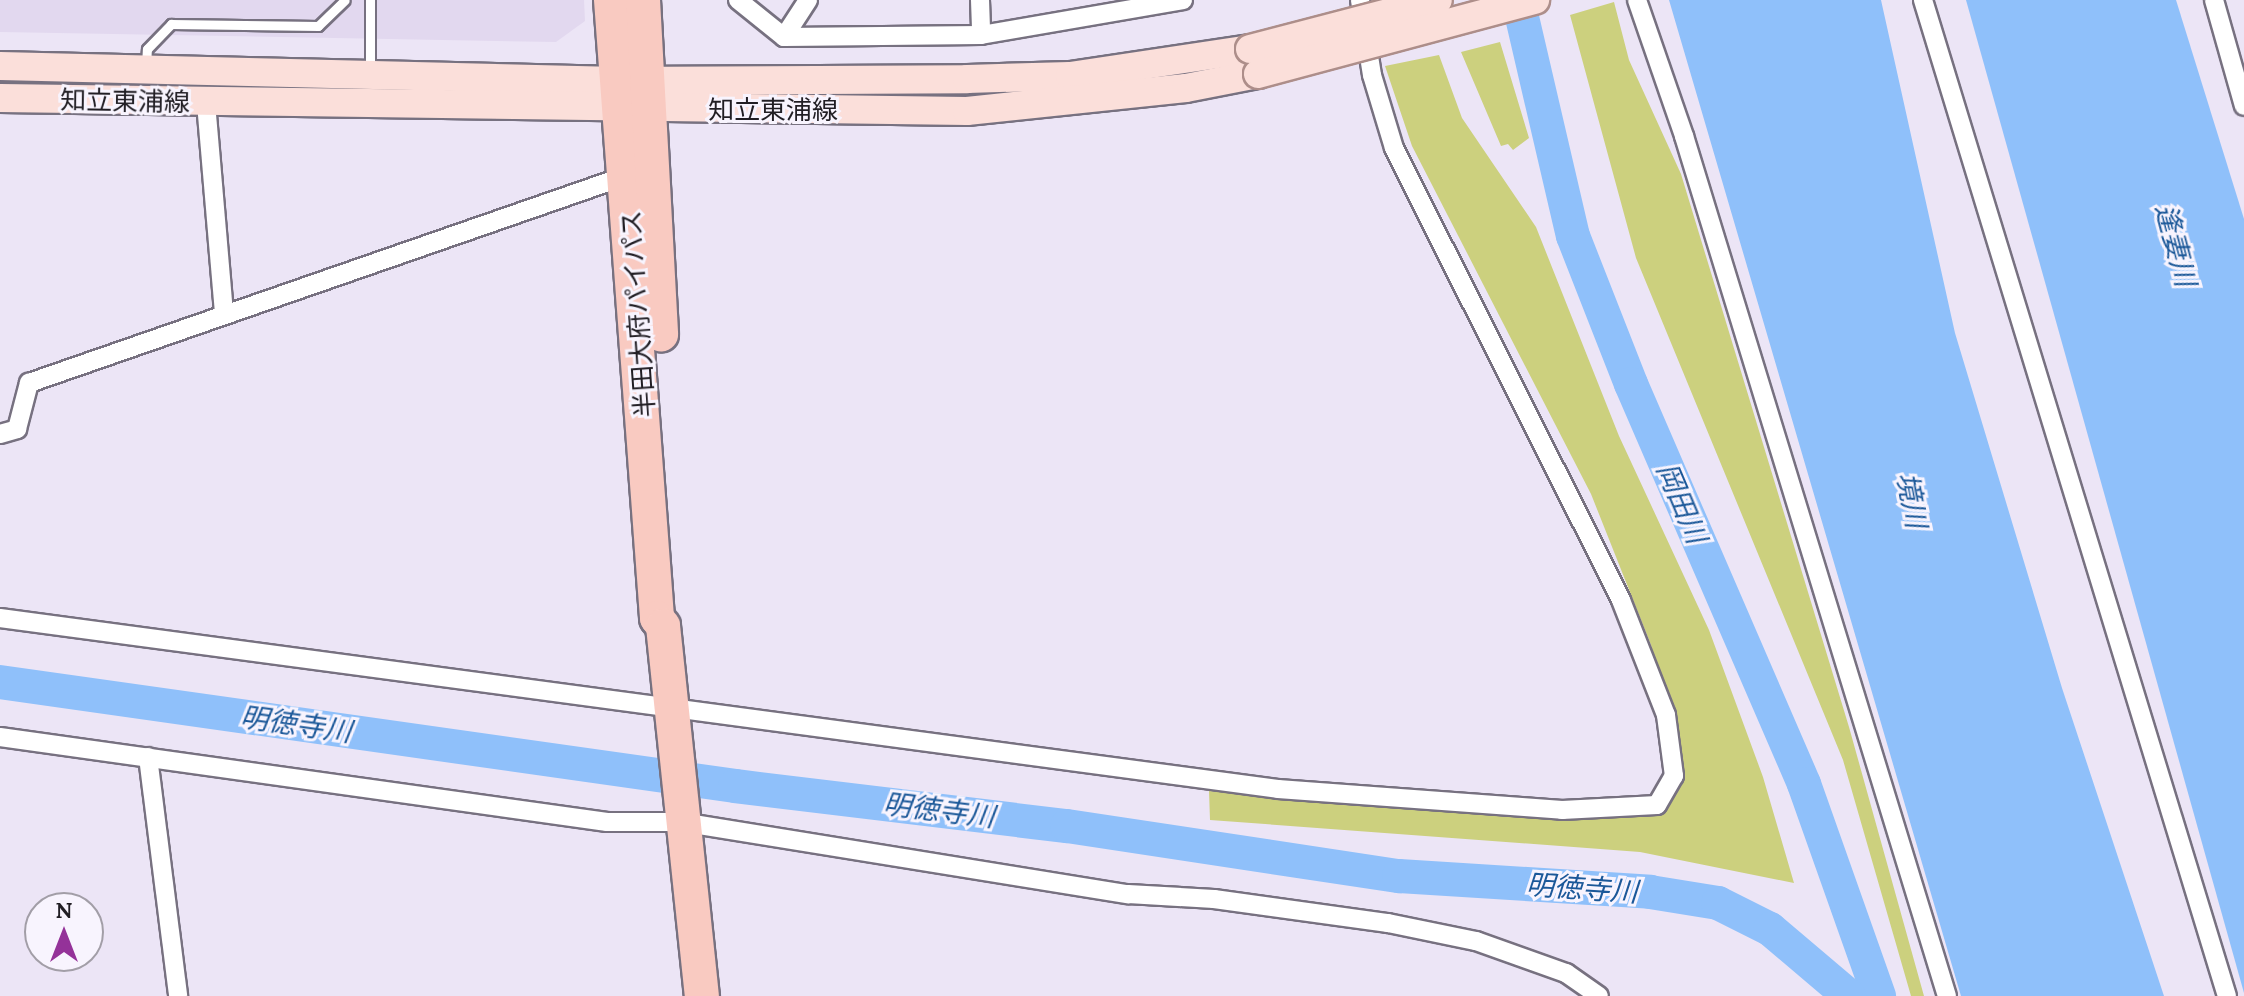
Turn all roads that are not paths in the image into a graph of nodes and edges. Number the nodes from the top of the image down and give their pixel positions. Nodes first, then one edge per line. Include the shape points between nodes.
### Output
1 (370, 0) edge
2 (611, 0) edge
3 (643, 0) edge
4 (738, 0) edge
5 (808, 0) edge
6 (980, 0) edge
7 (1183, 0) edge
8 (1360, 0) edge
9 (1438, 0) edge
10 (1535, 0) edge
11 (1637, 0) edge
12 (1923, 0) edge
13 (2214, 0) edge
14 (2226, 0) edge
15 (341, 3) edge
16 (1132, 5) edge
17 (981, 35) junction
18 (784, 37) junction
19 (2225, 47) junction
20 (1254, 61) junction
21 (0, 66) edge
22 (146, 69) junction
23 (370, 72) junction
24 (635, 95) junction
25 (0, 98) edge
26 (206, 103) junction
27 (2244, 106) edge
28 (628, 175) junction
29 (224, 314) junction
30 (0, 434) edge
31 (0, 618) edge
32 (663, 626) junction
33 (672, 724) junction
34 (0, 737) edge
35 (148, 757) junction
36 (680, 812) junction
37 (178, 996) edge
38 (702, 996) edge
39 (1599, 996) edge
40 (1947, 996) edge
41 (2227, 996) edge

1 - 23 lane
2 - 24 highway, 半田大府パイパス
3 - 24 highway, 半田大府パイパス
4 - 18 street
5 - 18 street
6 - 17 street
7 - 16 street
8 - 33 street via 1372,75 1394,148 1621,600 1666,715 1674,776 1657,805 1562,810 1278,789
9 - 20 main road, 知立東浦線, bridge
10 - 20 main road, 知立東浦線, bridge
11 - 40 street via 1712,224
12 - 41 street
13 - 19 street
14 - 19 street
15 - 22 lane via 318,26 171,24 147,49
16 - 17 street
17 - 18 street
19 - 27 street
20 - 24 main road, 知立東浦線 via 1070,76
21 - 22 main road, 知立東浦線
22 - 23 main road, 知立東浦線
23 - 24 main road, 知立東浦線
24 - 26 main road, 知立東浦線
24 - 28 highway, 半田大府パイパス
24 - 32 highway, 半田大府パイパス via 671,614
25 - 26 main road, 知立東浦線
26 - 29 street
28 - 29 street
28 - 32 highway, 半田大府パイパス via 657,618
29 - 30 street via 29,383 17,429
31 - 33 street
32 - 33 highway, 半田大府パイパス
33 - 36 highway, 半田大府パイパス
34 - 35 street
35 - 36 street via 607,822
35 - 37 street
36 - 38 highway, 半田大府パイパス
36 - 39 street via 1128,894 1214,899 1388,923 1476,941 1566,973

